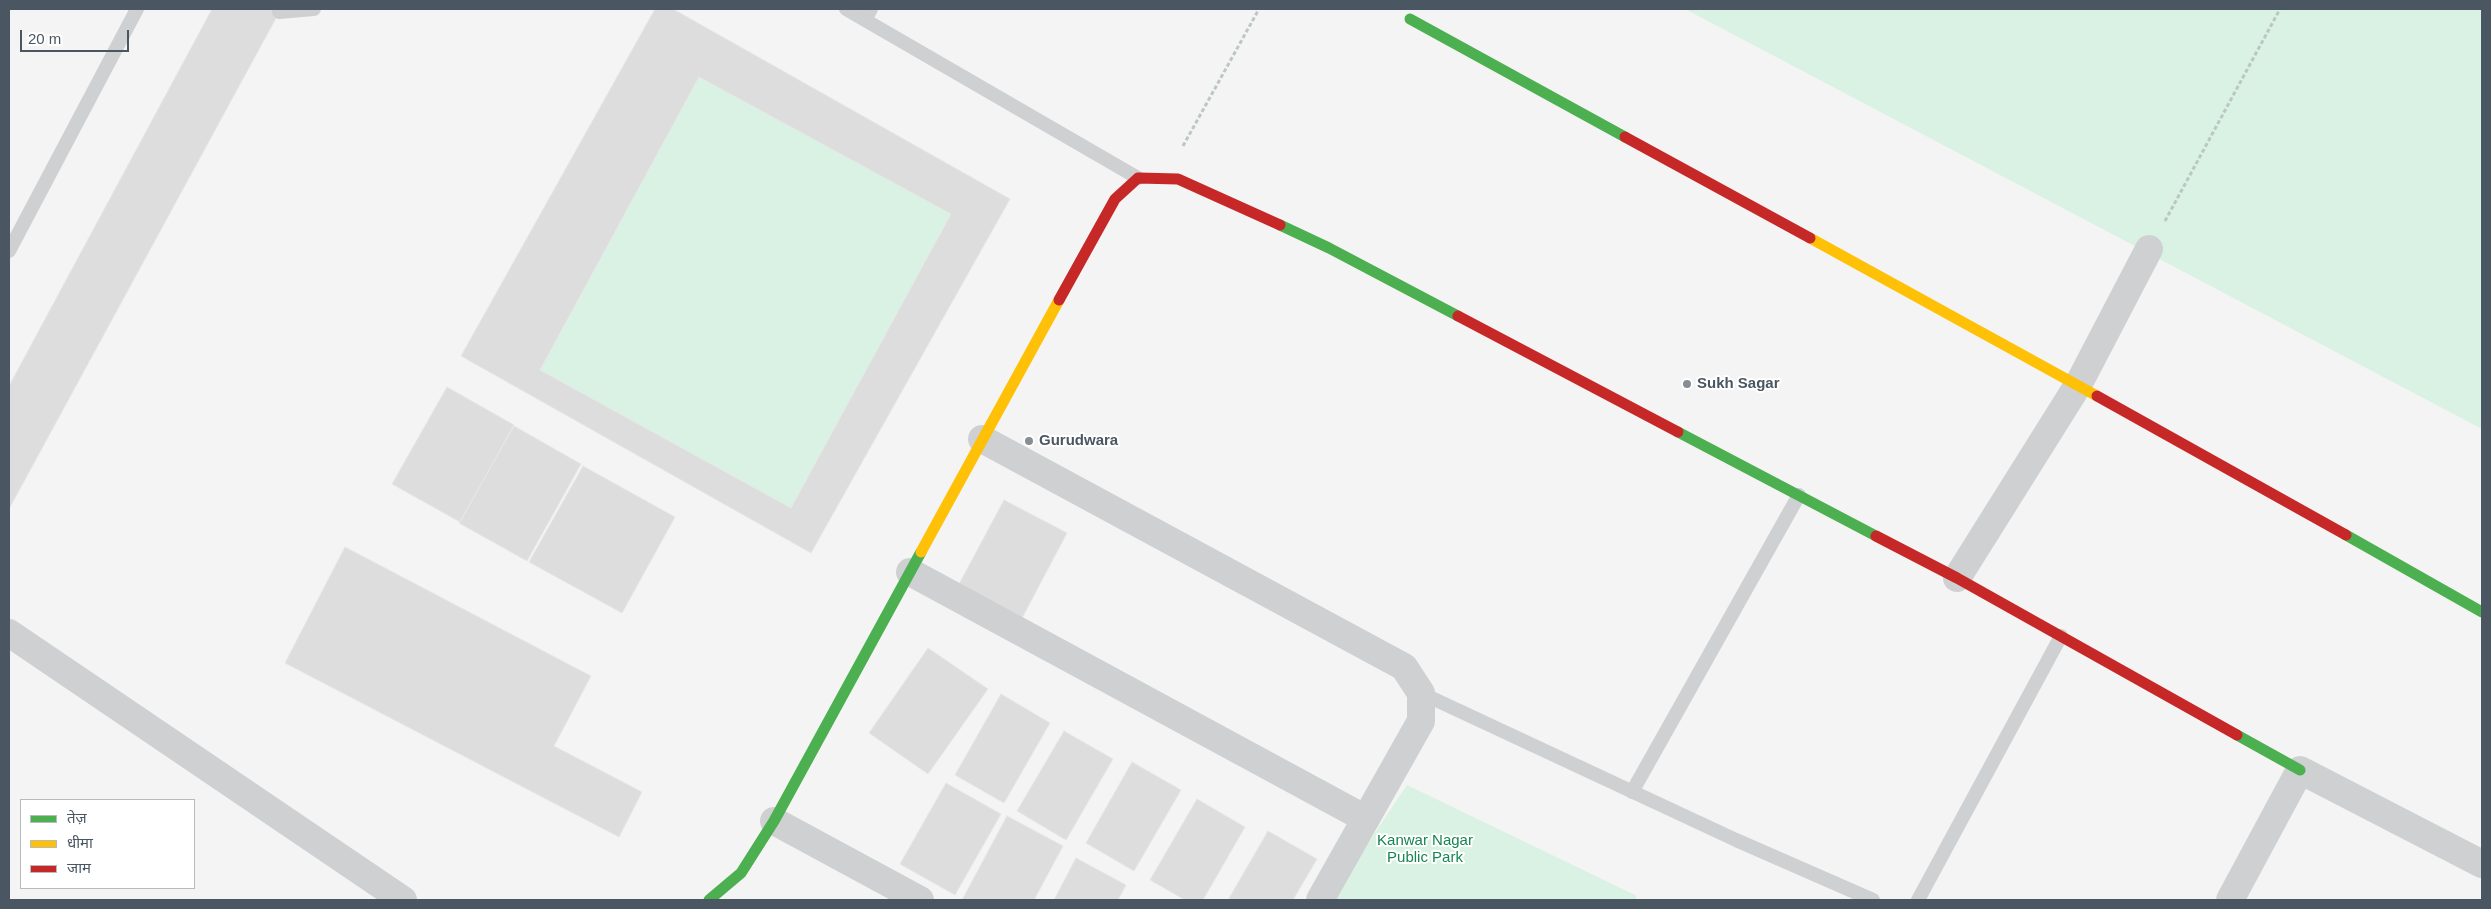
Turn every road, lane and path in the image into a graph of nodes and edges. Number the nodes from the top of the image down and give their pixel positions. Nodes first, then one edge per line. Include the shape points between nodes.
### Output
1 (136, 9) edge
2 (314, 9) edge
3 (846, 9) edge
4 (1259, 9) edge
5 (2280, 9) edge
6 (279, 12) dead end
7 (868, 14) edge
8 (1410, 19) dead end
9 (1138, 178) junction
10 (1164, 178) junction
11 (2149, 249) joint
12 (9, 251) edge
13 (2078, 385) junction
14 (982, 439) junction
15 (1799, 495) junction
16 (910, 572) junction
17 (1957, 578) junction
18 (2482, 612) edge
19 (9, 633) edge
20 (2061, 636) junction
21 (1421, 694) junction
22 (2300, 770) junction
23 (1632, 792) junction
24 (1366, 819) junction
25 (774, 821) junction
26 (2482, 864) edge
27 (403, 900) edge
28 (709, 900) edge
29 (920, 900) edge
30 (1320, 900) edge
31 (1873, 900) edge
32 (1918, 900) edge
33 (2230, 900) edge

1 - 12 lane
2 - 6 lane
3 - 7 lane
4 - 10 path
5 - 11 path
7 - 9 lane
8 - 13 street
9 - 10 street
9 - 14 street via 1115,199
10 - 15 street via 1178,179 1329,248
11 - 13 street
13 - 17 street
13 - 18 street
14 - 16 street
14 - 21 street via 1404,667
15 - 17 street
15 - 23 lane
16 - 24 street
16 - 25 street
17 - 20 street
19 - 27 street
20 - 22 street
20 - 32 lane
21 - 23 lane
21 - 24 street via 1421,721
22 - 26 street
22 - 33 street
23 - 31 lane
24 - 30 street
25 - 28 street via 741,873
25 - 29 street

